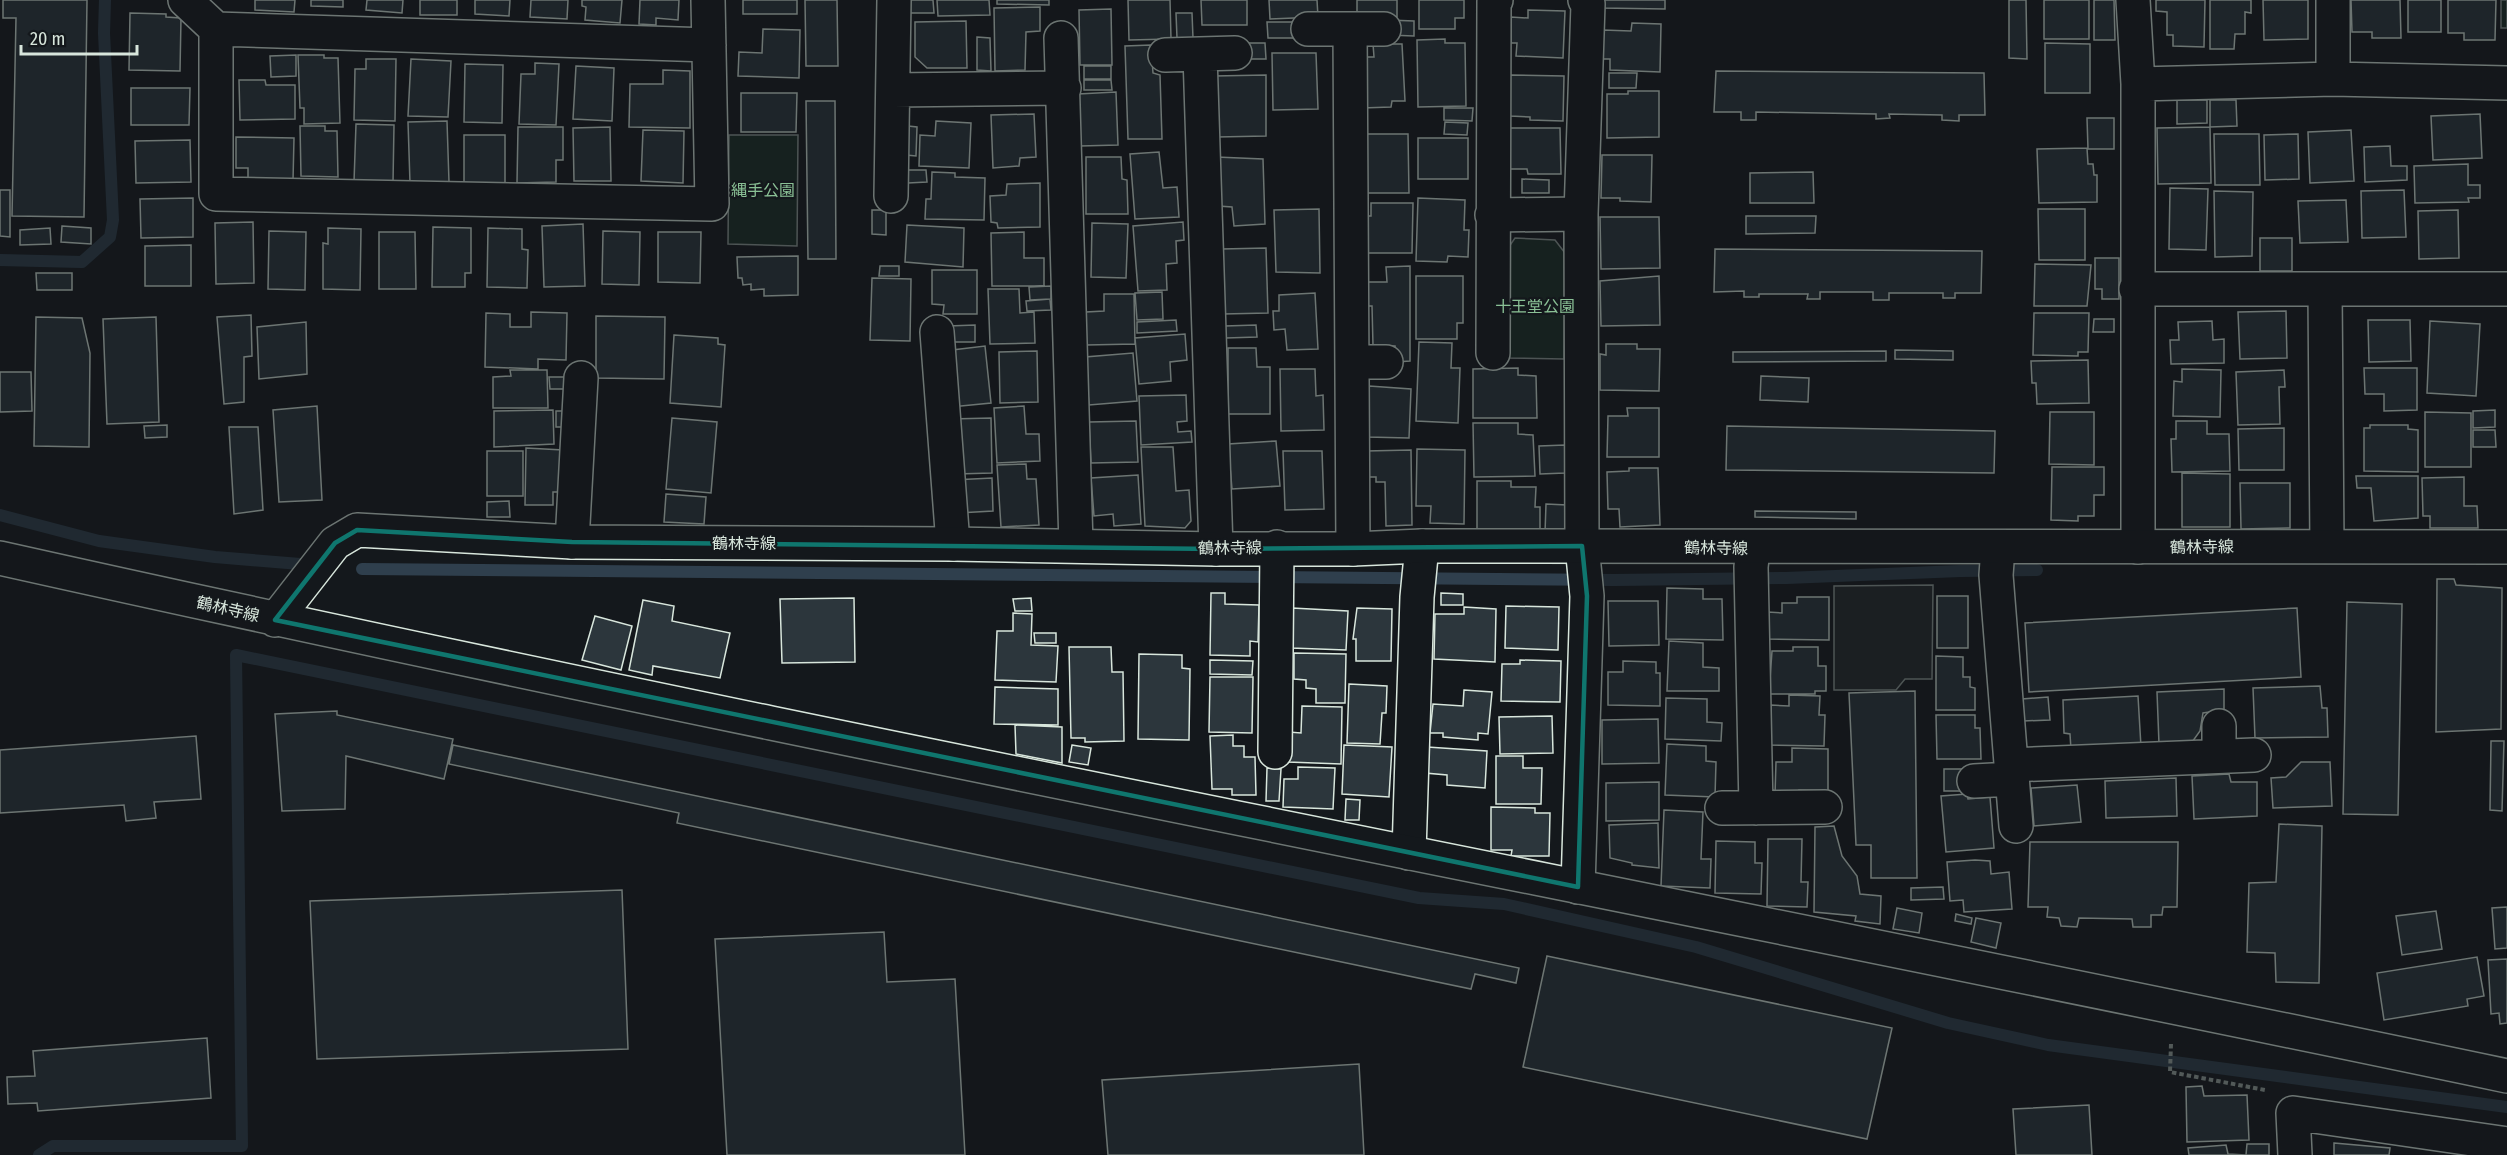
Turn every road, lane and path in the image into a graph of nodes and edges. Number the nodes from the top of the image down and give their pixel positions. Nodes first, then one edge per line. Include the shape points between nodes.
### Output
1 (184, 0) edge
2 (708, 0) edge
3 (894, 0) edge
4 (1496, 0) edge
5 (1585, 0) edge
6 (2133, 0) edge
7 (2332, 0) edge
8 (216, 29) junction
9 (1308, 29) dead end
10 (1350, 29) junction
11 (1384, 29) dead end
12 (1061, 38) dead end
13 (709, 45) junction
14 (1235, 53) dead end
15 (1165, 55) dead end
16 (1200, 55) junction
17 (2333, 79) junction
18 (2507, 82) edge
19 (2138, 84) junction
20 (1064, 88) junction
21 (894, 90) junction
22 (891, 196) dead end
23 (1581, 214) junction
24 (1492, 215) junction
25 (2136, 289) junction
26 (2325, 290) junction
27 (2507, 290) edge
28 (937, 332) dead end
29 (1493, 353) dead end
30 (1352, 362) junction
31 (1386, 362) dead end
32 (581, 378) dead end
33 (572, 542) junction
34 (953, 543) junction
35 (1076, 545) junction
36 (2327, 546) junction
37 (2138, 547) junction
38 (2507, 547) edge
39 (1216, 549) junction
40 (1353, 549) junction
41 (0, 558) edge
42 (1997, 563) junction
43 (1277, 569) junction
44 (1752, 569) junction
45 (1584, 570) junction
46 (1420, 572) junction
47 (275, 620) junction
48 (1275, 752) dead end
49 (2254, 755) dead end
50 (2012, 772) junction
51 (1974, 781) dead end
52 (1825, 807) dead end
53 (1722, 808) dead end
54 (1755, 808) junction
55 (2016, 826) dead end
56 (1409, 853) junction
57 (1578, 887) junction
58 (2171, 1044) dead end
59 (2507, 1076) edge
60 (2293, 1113) junction
61 (2507, 1144) edge
62 (2295, 1155) edge

1 - 8 street
2 - 13 street
3 - 21 street
4 - 24 street
5 - 23 street via 1588,4
6 - 19 street
7 - 17 street
8 - 13 street
8 - 13 street via 216,194 712,204
9 - 10 street
10 - 11 street
10 - 30 street
12 - 20 street
14 - 16 street
15 - 16 street
16 - 39 street
17 - 18 street
17 - 19 street
19 - 25 street
20 - 21 street
20 - 35 street
21 - 22 street
23 - 24 street
23 - 45 street
24 - 29 street
25 - 26 street
25 - 37 street
26 - 27 street
26 - 36 street
28 - 34 street
30 - 31 street
30 - 40 street
32 - 33 street
33 - 34 street, 鶴林寺線
33 - 47 street, 鶴林寺線 via 357,531 335,543
34 - 35 street, 鶴林寺線
35 - 39 street, 鶴林寺線
36 - 37 street, 鶴林寺線
36 - 38 street, 鶴林寺線
37 - 42 street, 鶴林寺線
39 - 43 street, 鶴林寺線
40 - 43 street, 鶴林寺線
40 - 46 street, 鶴林寺線
41 - 47 street, 鶴林寺線
42 - 44 street, 鶴林寺線
42 - 50 street
43 - 48 street
44 - 45 street, 鶴林寺線
44 - 54 street
45 - 46 street, 鶴林寺線
45 - 57 street
46 - 56 street
47 - 56 street
49 - 50 street via 2219,741
50 - 51 street
50 - 55 street
52 - 54 street
53 - 54 street
56 - 57 street
57 - 59 street
58 - 60 path via 2170,1072 2270,1091
60 - 61 street
60 - 62 street

